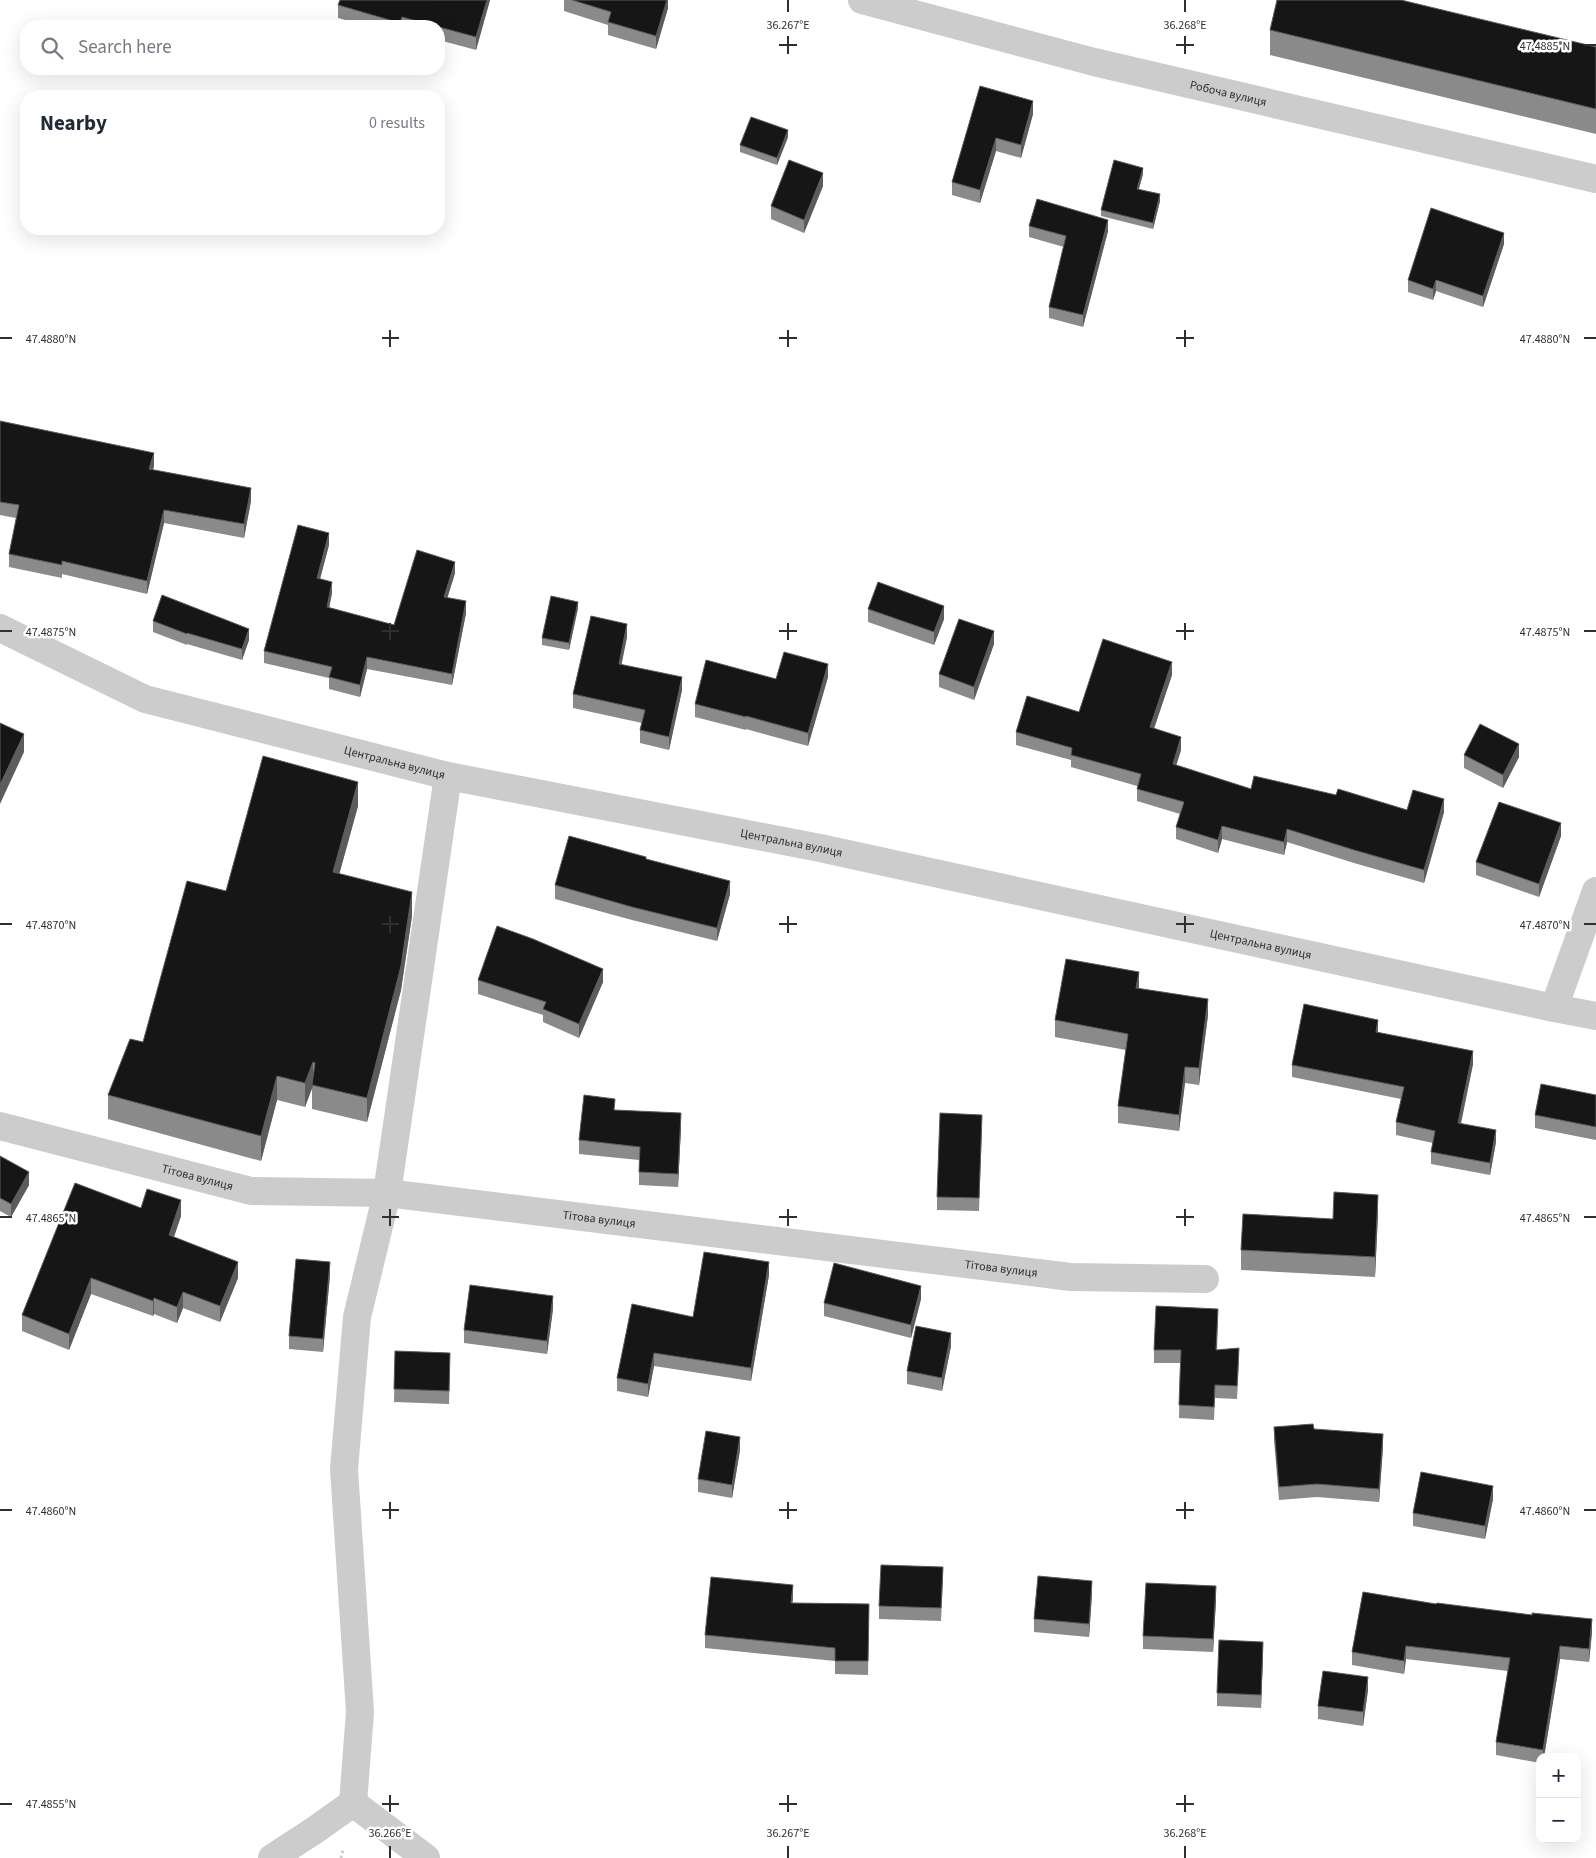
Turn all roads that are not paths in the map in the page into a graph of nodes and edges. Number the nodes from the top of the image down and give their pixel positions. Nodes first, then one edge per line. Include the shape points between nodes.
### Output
1 (862, 0) edge
2 (1596, 179) edge
3 (0, 628) edge
4 (448, 776) junction
5 (1596, 891) edge
6 (1554, 1008) junction
7 (1596, 1016) edge
8 (0, 1126) edge
9 (387, 1193) junction
10 (1205, 1279) dead end
11 (353, 1803) junction
12 (272, 1858) edge
13 (426, 1858) edge

1 - 2 street, Робоча вулиця via 1094,62
3 - 4 street, Центральна вулиця via 145,699
4 - 6 street, Центральна вулиця via 820,848
4 - 9 street
5 - 6 street
6 - 7 street, Центральна вулиця
8 - 9 street, Тітова вулиця via 251,1191
9 - 10 street, Тітова вулиця via 1071,1277
9 - 11 street via 357,1317 344,1470 360,1712
11 - 12 street
11 - 13 street

